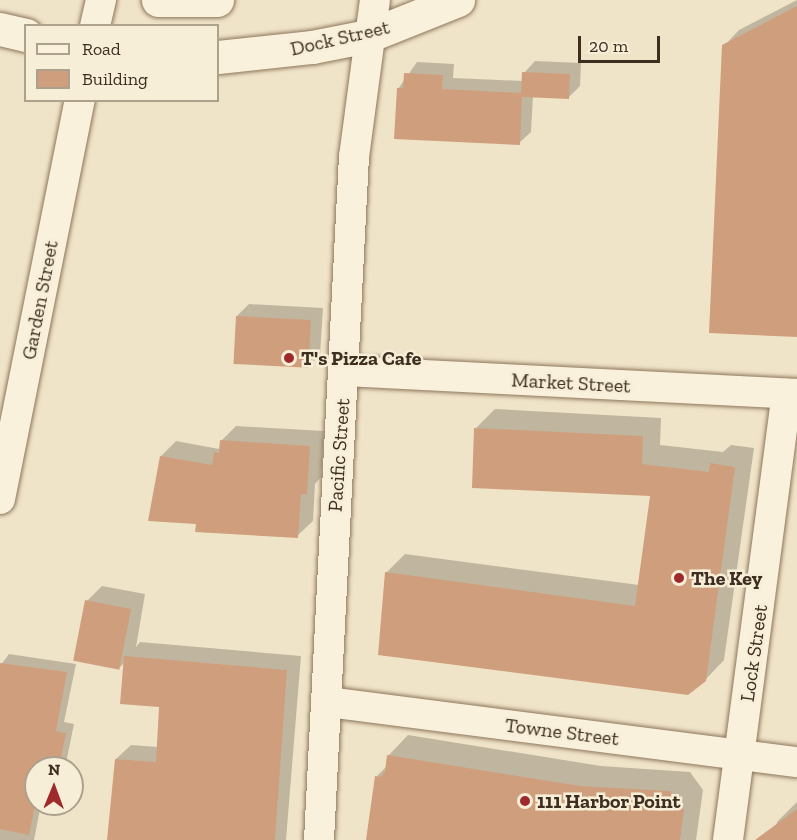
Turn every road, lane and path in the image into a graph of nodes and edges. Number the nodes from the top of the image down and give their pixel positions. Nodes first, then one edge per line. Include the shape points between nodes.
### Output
1 (101, 0) edge
2 (158, 0) edge
3 (217, 0) edge
4 (375, 0) edge
5 (458, 0) edge
6 (95, 24) edge
7 (0, 29) edge
8 (24, 35) edge
9 (368, 36) junction
10 (219, 57) edge
11 (80, 102) edge
12 (345, 371) junction
13 (792, 394) edge
14 (0, 499) edge
15 (328, 702) junction
16 (740, 755) junction
17 (797, 762) edge
18 (319, 840) edge
19 (728, 840) edge

1 - 6 street
2 - 3 street
4 - 9 street, Pacific Street
5 - 9 street, Dock Street
7 - 8 street
9 - 10 street, Dock Street via 312,47
9 - 12 street, Pacific Street via 354,157
11 - 14 street, Garden Street
12 - 13 street, Market Street
12 - 15 street, Pacific Street
13 - 16 street, Lock Street
15 - 16 street, Towne Street
15 - 18 street, Pacific Street
16 - 17 street, Towne Street
16 - 19 street, Lock Street

